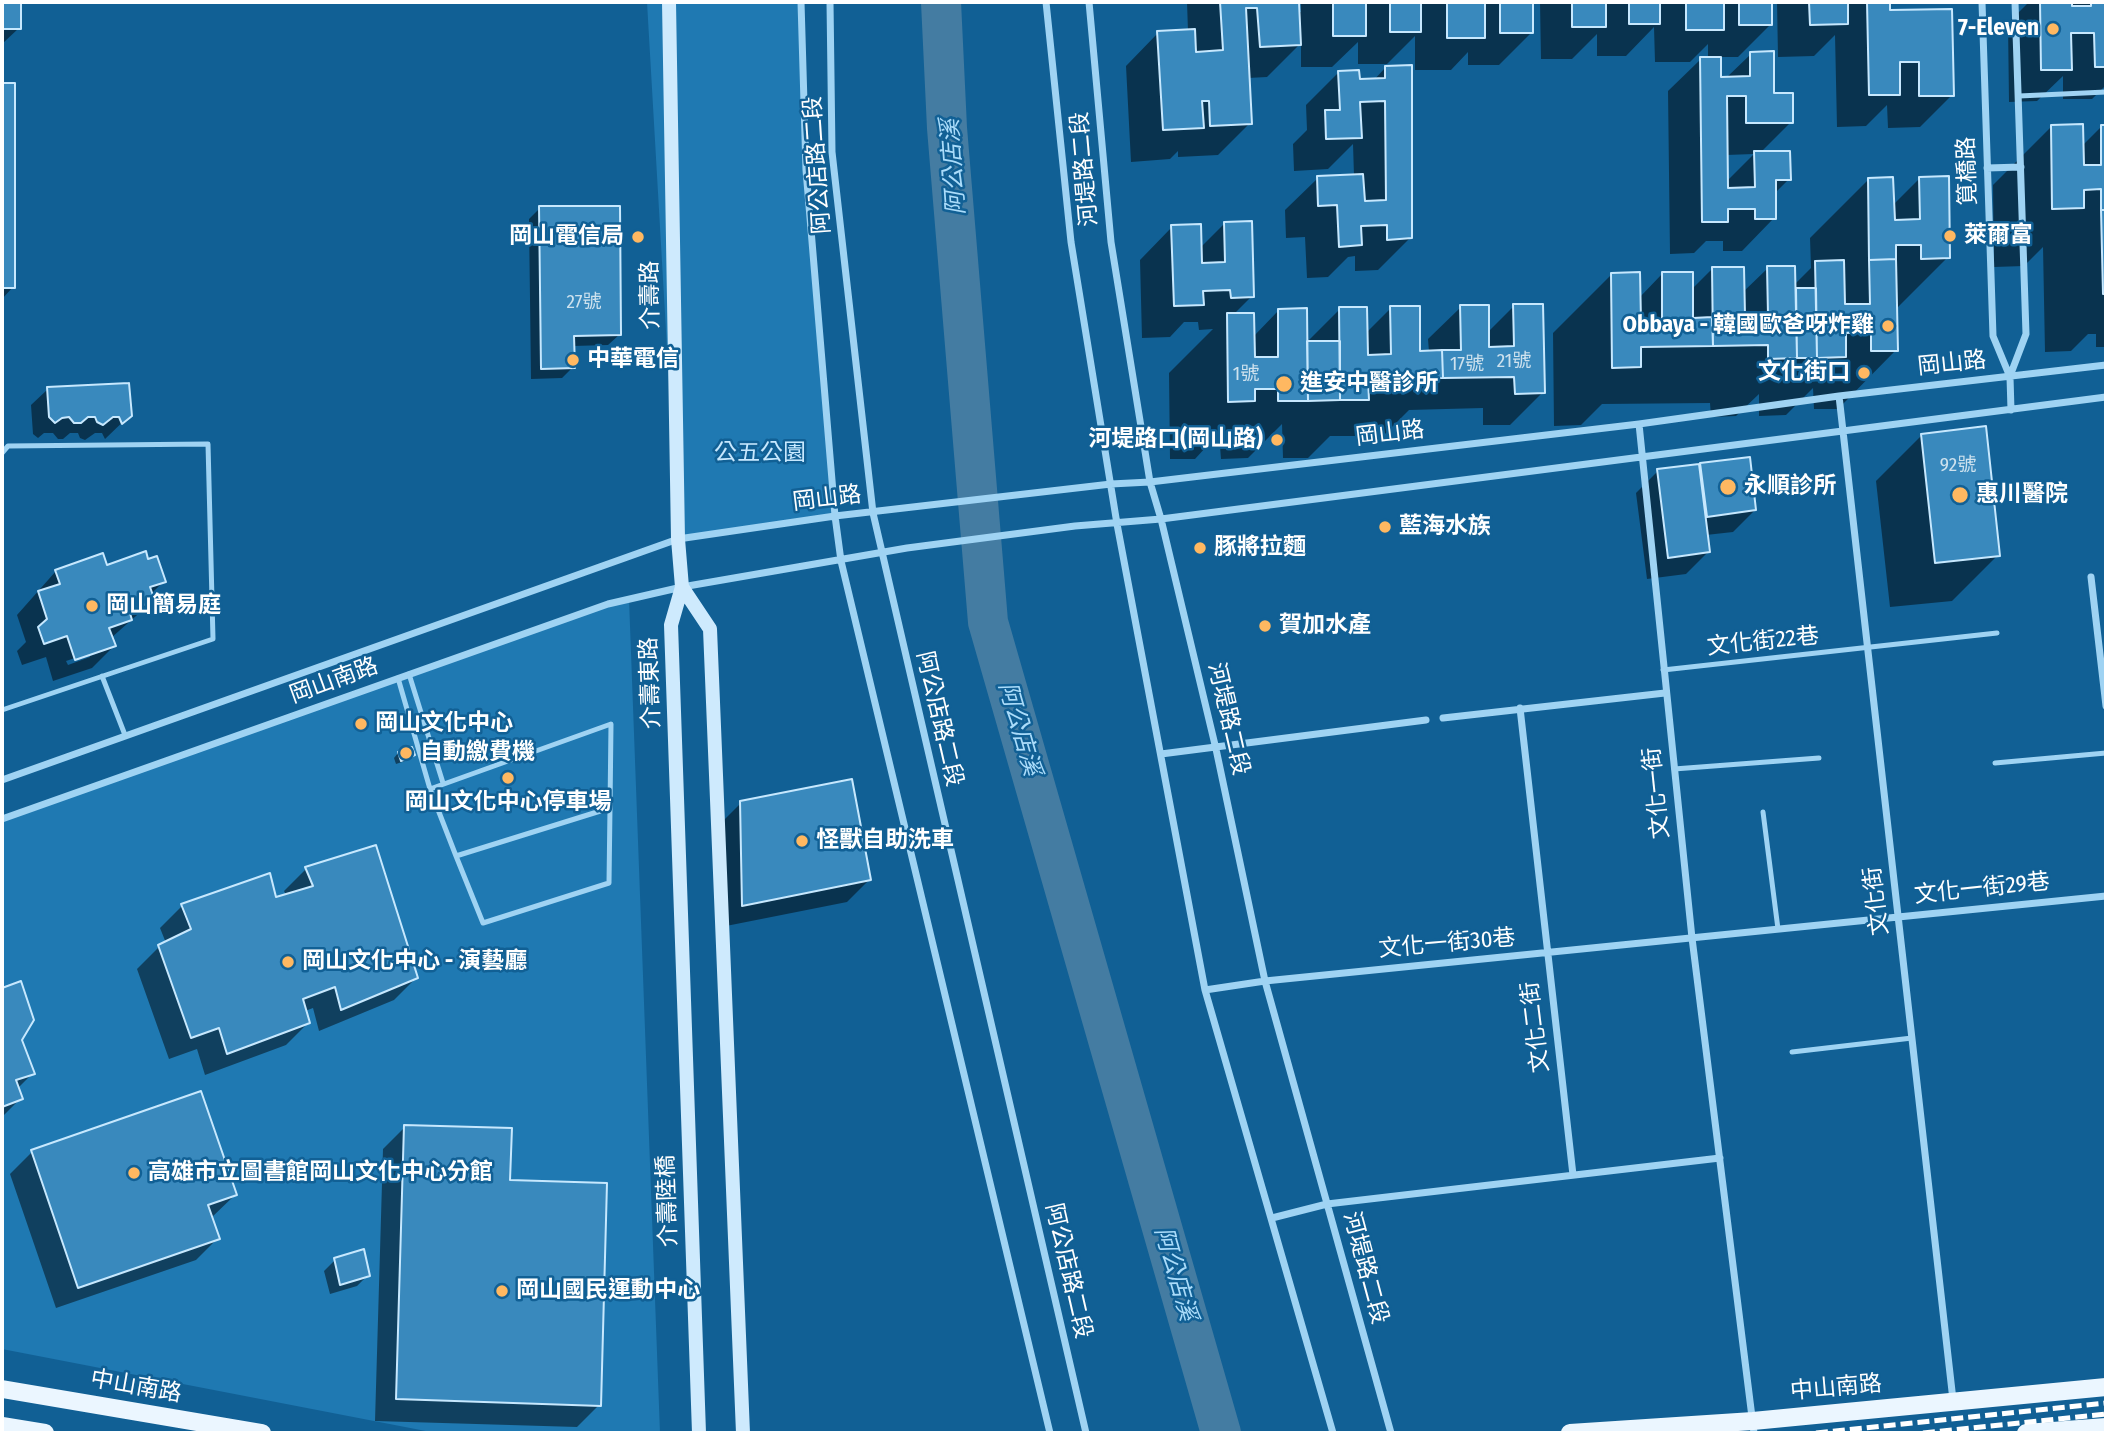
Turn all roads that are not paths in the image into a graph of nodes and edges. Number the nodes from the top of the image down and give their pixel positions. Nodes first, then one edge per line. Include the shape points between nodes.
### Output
1 (669, 2) edge
2 (802, 2) edge
3 (831, 2) edge
4 (1046, 2) edge
5 (1088, 2) edge
6 (1982, 2) edge
7 (2015, 2) edge
8 (2106, 93) edge
9 (2019, 96) junction
10 (2021, 167) junction
11 (1987, 168) junction
12 (2106, 365) edge
13 (2010, 377) junction
14 (1839, 396) junction
15 (2106, 397) edge
16 (2011, 410) junction
17 (1639, 424) junction
18 (1842, 431) junction
19 (2, 453) edge
20 (1643, 456) junction
21 (1150, 482) junction
22 (1111, 484) junction
23 (873, 513) junction
24 (835, 516) junction
25 (1161, 519) junction
26 (1116, 524) junction
27 (678, 539) junction
28 (881, 554) junction
29 (841, 561) junction
30 (2091, 577) dead end
31 (682, 587) junction
32 (1997, 633) dead end
33 (1868, 648) junction
34 (1663, 670) junction
35 (410, 674) junction
36 (102, 676) junction
37 (398, 678) junction
38 (1665, 692) junction
39 (2106, 706) edge
40 (1520, 708) junction
41 (2, 710) edge
42 (1443, 718) dead end
43 (1426, 720) dead end
44 (125, 735) junction
45 (1216, 748) junction
46 (2106, 753) edge
47 (1161, 754) junction
48 (1819, 758) dead end
49 (1995, 763) dead end
50 (1674, 769) junction
51 (2, 780) edge
52 (443, 783) junction
53 (430, 789) junction
54 (610, 808) junction
55 (1763, 812) dead end
56 (2, 819) edge
57 (456, 856) junction
58 (2106, 895) edge
59 (1899, 917) junction
60 (1778, 929) junction
61 (1692, 938) junction
62 (1547, 954) junction
63 (683, 967) joint
64 (1265, 981) junction
65 (1205, 990) junction
66 (1912, 1038) junction
67 (1791, 1052) dead end
68 (1720, 1158) junction
69 (1573, 1175) junction
70 (1327, 1204) junction
71 (1272, 1218) junction
72 (2106, 1387) edge
73 (2, 1389) edge
74 (1953, 1402) junction
75 (2, 1426) edge
76 (1753, 1427) edge
77 (2106, 1427) edge
78 (45, 1433) edge
79 (262, 1433) edge
80 (699, 1433) edge
81 (743, 1433) edge
82 (1050, 1433) edge
83 (1086, 1433) edge
84 (1333, 1433) edge
85 (1391, 1433) edge
86 (1570, 1433) edge
87 (2026, 1433) edge

1 - 27 main road, 介壽路
2 - 24 street, 阿公店路二段 via 806,170
3 - 23 street, 阿公店路二段 via 832,152
4 - 22 street, 河堤路二段 via 1071,242
5 - 21 street, 河堤路二段 via 1111,242
6 - 11 street, 筧橋路
7 - 9 street, 筧橋路
8 - 9 lane
9 - 10 street, 筧橋路
10 - 11 street
10 - 13 street, 筧橋路 via 2026,334
11 - 13 street, 筧橋路 via 1993,336
12 - 13 street, 岡山路
13 - 14 street, 岡山路
13 - 16 street, 筧橋路
14 - 17 street, 岡山路
14 - 18 street, 文化街
15 - 16 street
16 - 18 street
17 - 20 street, 文化一街
17 - 21 street, 岡山路
18 - 20 street
18 - 33 street, 文化街
19 - 36 lane via 8,446 208,444 213,639
20 - 25 street
20 - 34 street, 文化一街
21 - 22 street, 岡山路
21 - 25 street, 河堤路二段
22 - 23 street, 岡山路
22 - 26 street, 河堤路二段
23 - 24 street, 岡山路
23 - 28 street, 阿公店路二段
24 - 27 street, 岡山路
24 - 29 street, 阿公店路二段
25 - 26 street
25 - 45 street, 河堤路二段
26 - 28 street
26 - 47 street, 河堤路二段
27 - 31 main road, 介壽路
27 - 44 street, 岡山南路
28 - 29 street
28 - 83 street, 阿公店路二段
29 - 31 street
29 - 82 street, 阿公店路二段
30 - 39 street
31 - 35 street, 岡山南路 via 608,604
31 - 63 main road, 介壽東路 via 671,625
31 - 81 main road via 710,629
32 - 33 lane, 文化街22巷
33 - 34 lane, 文化街22巷
33 - 59 street, 文化街
34 - 38 street, 文化一街
35 - 37 street, 岡山南路
35 - 52 lane
36 - 41 lane
36 - 44 lane
37 - 53 lane
37 - 56 street, 岡山南路
38 - 40 street
38 - 50 street, 文化一街
40 - 42 street
40 - 62 street, 文化二街
43 - 45 street
44 - 51 street, 岡山南路
45 - 47 street
45 - 64 street, 河堤路二段
46 - 49 lane
47 - 65 street, 河堤路二段
48 - 50 lane
50 - 61 street, 文化一街
52 - 53 lane
52 - 54 lane via 611,724
53 - 57 lane
54 - 57 lane
54 - 57 lane via 609,883 495,919 482,923
55 - 60 lane
58 - 59 street, 文化一街29巷
59 - 60 street, 文化一街29巷
59 - 66 street, 文化街
60 - 61 street, 文化一街29巷
61 - 62 street, 文化一街30巷
61 - 68 street, 文化一街
62 - 64 street, 文化一街30巷
62 - 69 street, 文化二街
63 - 80 main road, 介壽陸橋
64 - 65 street, 文化一街30巷
64 - 70 street, 河堤路二段
65 - 71 street, 河堤路二段
66 - 67 lane
66 - 74 street, 文化街
68 - 69 street
68 - 76 street, 文化一街
69 - 70 street
70 - 71 street
70 - 85 street, 河堤路二段
71 - 84 street, 河堤路二段
72 - 74 main road, 中山南路
73 - 79 main road, 中山南路
74 - 76 main road, 中山南路
75 - 78 main road
76 - 86 main road, 中山南路
77 - 87 main road

